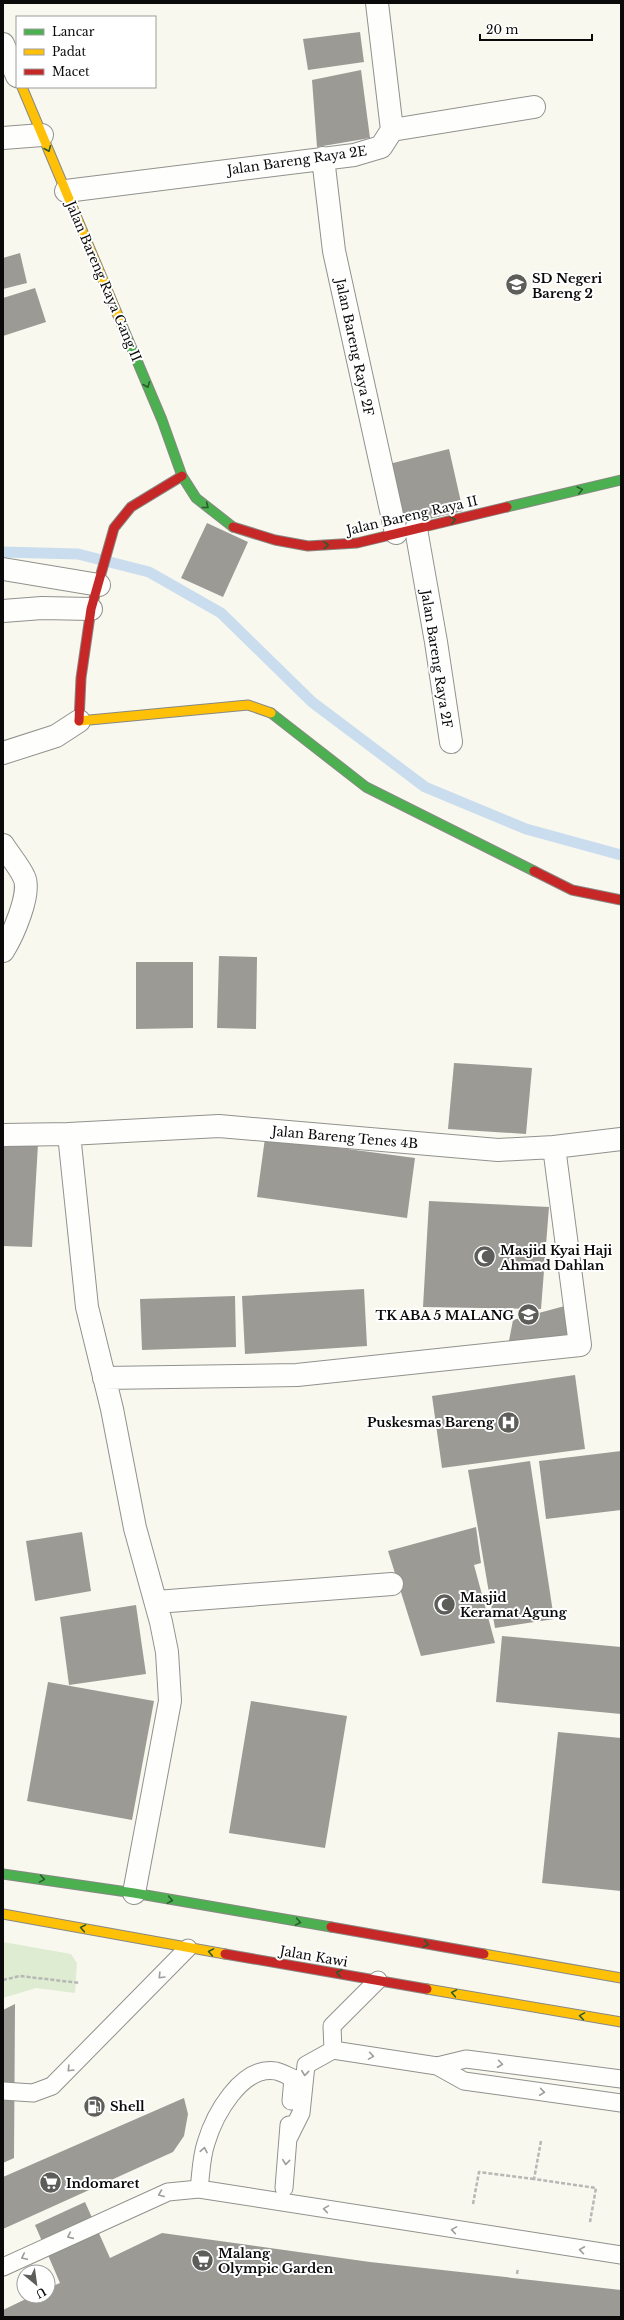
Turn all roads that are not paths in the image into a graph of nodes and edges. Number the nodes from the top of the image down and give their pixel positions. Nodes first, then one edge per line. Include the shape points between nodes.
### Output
1 (377, 3) edge
2 (3, 44) edge
3 (16, 74) edge
4 (22, 88) edge
5 (534, 107) dead end
6 (392, 130) junction
7 (42, 135) junction
8 (3, 138) edge
9 (323, 158) junction
10 (66, 191) junction
11 (182, 476) junction
12 (621, 480) edge
13 (406, 531) junction
14 (3, 569) edge
15 (100, 580) junction
16 (92, 609) junction
17 (3, 611) edge
18 (79, 720) junction
19 (451, 742) dead end
20 (3, 753) edge
21 (3, 845) edge
22 (621, 900) edge
23 (3, 951) edge
24 (69, 1134) junction
25 (3, 1135) edge
26 (621, 1139) edge
27 (554, 1147) junction
28 (104, 1378) junction
29 (392, 1584) dead end
30 (156, 1602) junction
31 (3, 1874) edge
32 (134, 1893) junction
33 (3, 1914) edge
34 (188, 1948) junction
35 (621, 1978) edge
36 (378, 1980) junction
37 (621, 2022) edge
38 (333, 2050) junction
39 (437, 2066) junction
40 (621, 2079) edge
41 (3, 2091) edge
42 (621, 2103) edge
43 (289, 2137) junction
44 (284, 2188) dead end
45 (200, 2189) junction
46 (621, 2255) edge
47 (3, 2267) edge

1 - 6 street
2 - 3 street
4 - 7 street, Jalan Bareng Raya Gang II
5 - 6 street
6 - 9 street, Jalan Bareng Raya 2E via 381,147 354,155
7 - 8 street
7 -> 10 street, Jalan Bareng Raya Gang II
9 - 10 street, Jalan Bareng Raya 2E
9 - 13 street, Jalan Bareng Raya 2F via 334,251
10 -> 11 street, Jalan Bareng Raya Gang II via 162,420
11 -> 13 street, Jalan Bareng Raya II via 196,498 231,526 275,540 308,546 357,543
11 - 15 street via 131,507 114,528
13 -> 12 street, Jalan Bareng Raya II
13 - 19 street, Jalan Bareng Raya 2F via 436,642
14 - 15 street
15 - 16 street
16 - 17 street via 42,608
16 - 18 street via 81,678
18 - 20 street via 56,736
18 - 22 street via 248,705 275,715 366,787 572,890
21 - 23 street via 25,878 25,895 16,924
24 - 25 street, Jalan Bareng Tenes 4B
24 - 27 street, Jalan Bareng Tenes 4B via 219,1126 498,1150
24 - 28 street via 87,1307
26 - 27 street, Jalan Bareng Tenes 4B
27 - 28 street via 580,1345 297,1375
28 - 30 street via 135,1528
29 - 30 street
30 - 32 street via 167,1652 170,1701
31 -> 32 street
32 -> 35 street
34 -> 33 street, Jalan Kawi
36 -> 34 street, Jalan Kawi
34 -> 41 lane via 52,2086 33,2093
37 -> 36 street, Jalan Kawi
36 - 38 lane via 332,2026
38 -> 39 lane
38 -> 43 lane via 306,2065 301,2113
39 -> 40 lane via 466,2059
39 -> 42 lane via 464,2081
43 -> 44 lane
45 -> 43 lane via 206,2143 219,2114 234,2089 256,2074 276,2071 293,2078
46 -> 45 lane
45 -> 47 lane via 168,2192

